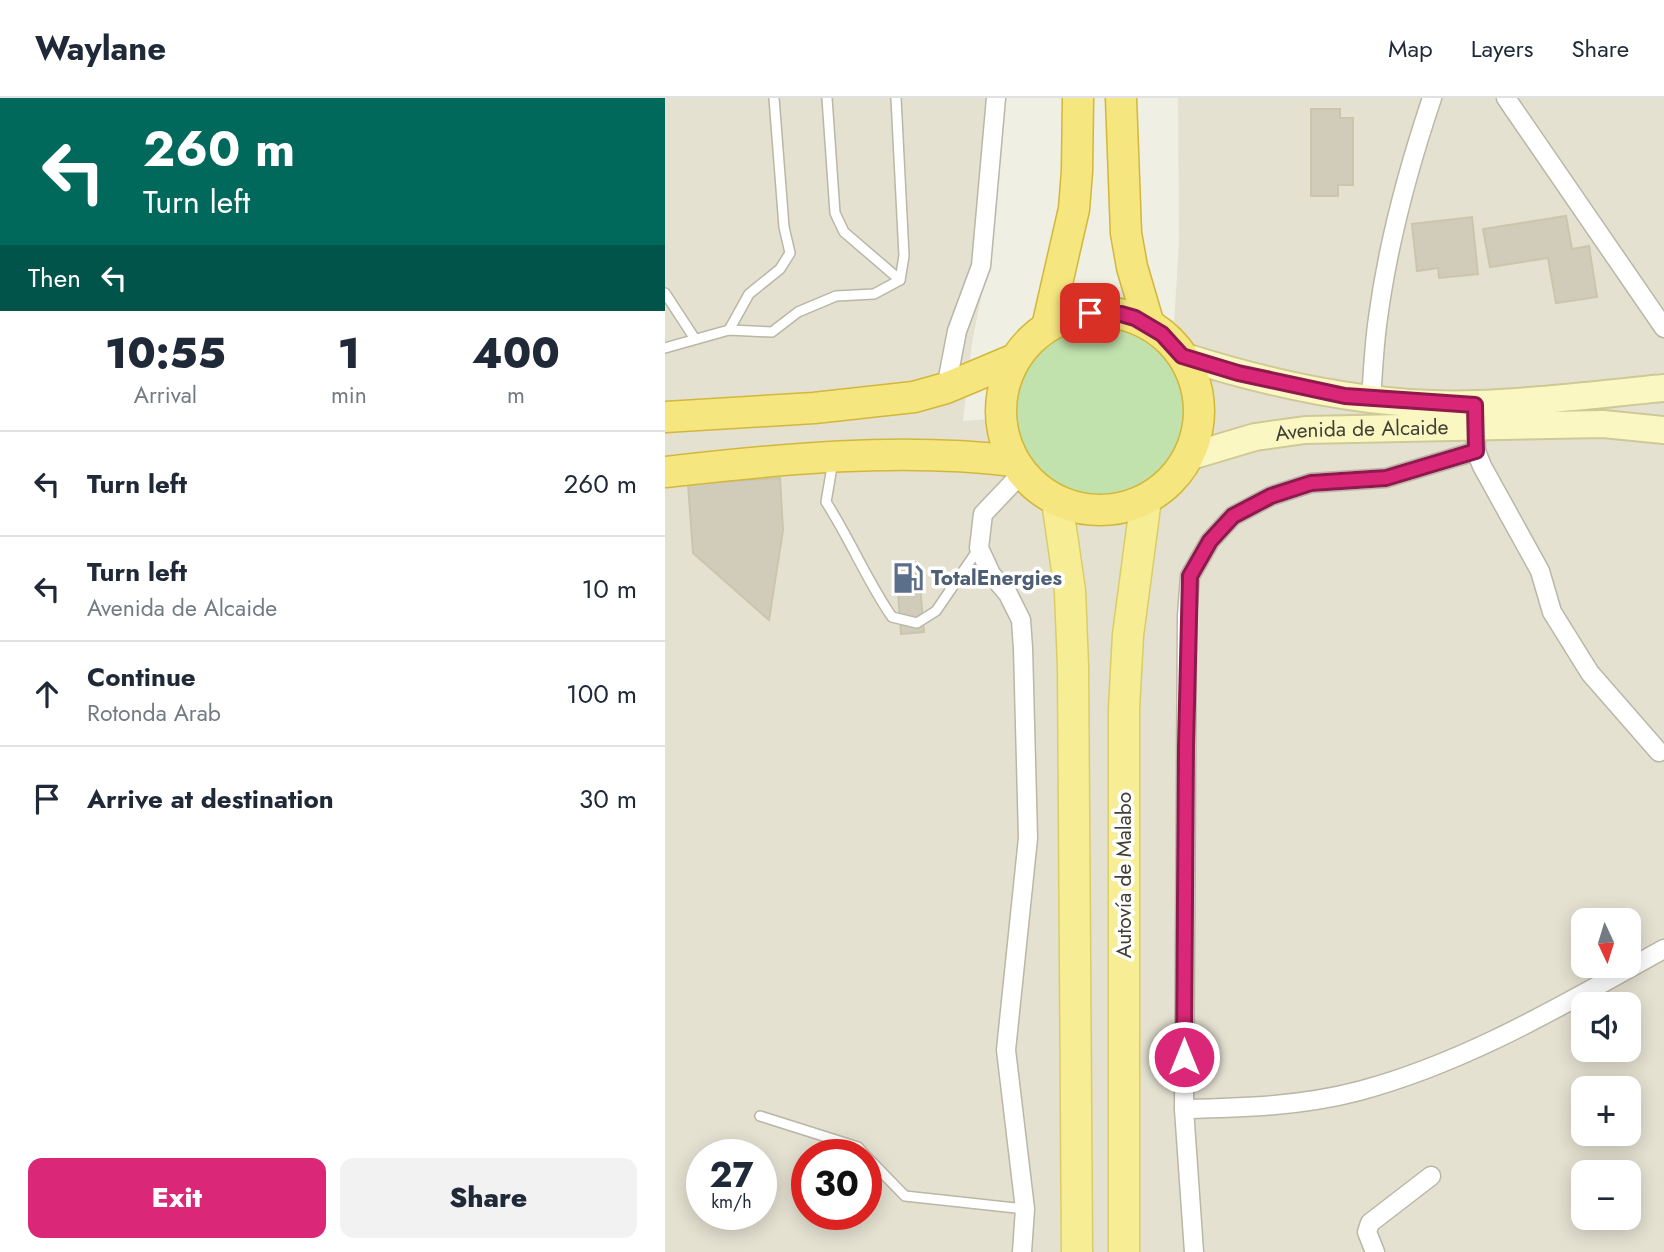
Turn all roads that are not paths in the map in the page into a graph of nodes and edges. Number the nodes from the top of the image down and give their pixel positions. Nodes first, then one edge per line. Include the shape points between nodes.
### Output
1 (774, 98) edge
2 (827, 98) edge
3 (896, 98) edge
4 (996, 98) edge
5 (1078, 98) edge
6 (1121, 98) edge
7 (1432, 98) edge
8 (1506, 98) edge
9 (900, 280) junction
10 (665, 293) edge
11 (1149, 325) junction
12 (1047, 327) junction
13 (1664, 328) edge
14 (729, 330) junction
15 (695, 339) junction
16 (665, 347) edge
17 (1182, 356) junction
18 (1015, 359) junction
19 (946, 388) junction
20 (1664, 388) edge
21 (1371, 399) junction
22 (665, 417) edge
23 (1476, 428) junction
24 (1664, 430) edge
25 (1188, 457) junction
26 (833, 458) junction
27 (1018, 467) junction
28 (665, 472) edge
29 (1146, 499) junction
30 (1057, 501) junction
31 (979, 548) junction
32 (1659, 752) dead end
33 (1664, 949) edge
34 (1184, 1109) junction
35 (760, 1116) dead end
36 (833, 1139) edge
37 (882, 1172) edge
38 (1431, 1176) dead end
39 (1025, 1209) junction
40 (1023, 1252) edge
41 (1077, 1252) edge
42 (1124, 1252) edge
43 (1193, 1252) edge
44 (1375, 1252) edge

1 - 14 lane via 790,253 780,269 749,294
2 - 9 lane via 835,213 844,232
3 - 9 lane via 904,256
4 - 19 street via 981,267 957,331
5 - 12 highway via 1074,209
6 - 11 highway via 1126,233
7 - 21 street via 1390,244 1377,319
8 - 13 street
9 - 14 lane via 874,294 836,296 798,312 772,332
10 - 15 lane
11 - 12 highway via 1105,312 1075,315
11 - 17 highway
12 - 18 highway
14 - 15 lane
15 - 16 lane
17 - 21 main road, Avenida de Alcaide via 1262,379
17 - 25 highway via 1199,398 1198,428
18 - 19 highway
18 - 27 highway via 1003,387 1000,417
19 - 22 highway via 872,403
20 - 23 main road, Avenida de Alcaide via 1562,399
21 - 23 main road, Avenida de Alcaide
23 - 24 main road, Avenida de Alcaide via 1603,424
23 - 25 main road, Avenida de Alcaide via 1279,432
23 - 32 street via 1482,466 1539,571 1552,612 1590,673
23 - 34 street via 1386,478 1311,483 1271,496 1233,516 1210,541 1190,576
25 - 29 highway via 1170,481
26 - 27 highway via 949,455
26 - 28 highway
26 - 31 lane via 826,502 892,617 917,623 936,611
27 - 30 highway via 1032,484
27 - 31 street via 983,514
29 - 30 highway via 1102,510
29 - 42 main road, Autovía de Malabo via 1128,635 1124,709
30 - 41 main road via 1070,591 1073,667
31 - 39 street via 1021,620 1023,648 1028,838 1006,1050
33 - 34 street via 1530,1024 1371,1087 1268,1108
34 - 43 street
35 - 36 lane
37 - 39 lane via 905,1196
38 - 44 street via 1370,1223 1367,1232
39 - 40 street

